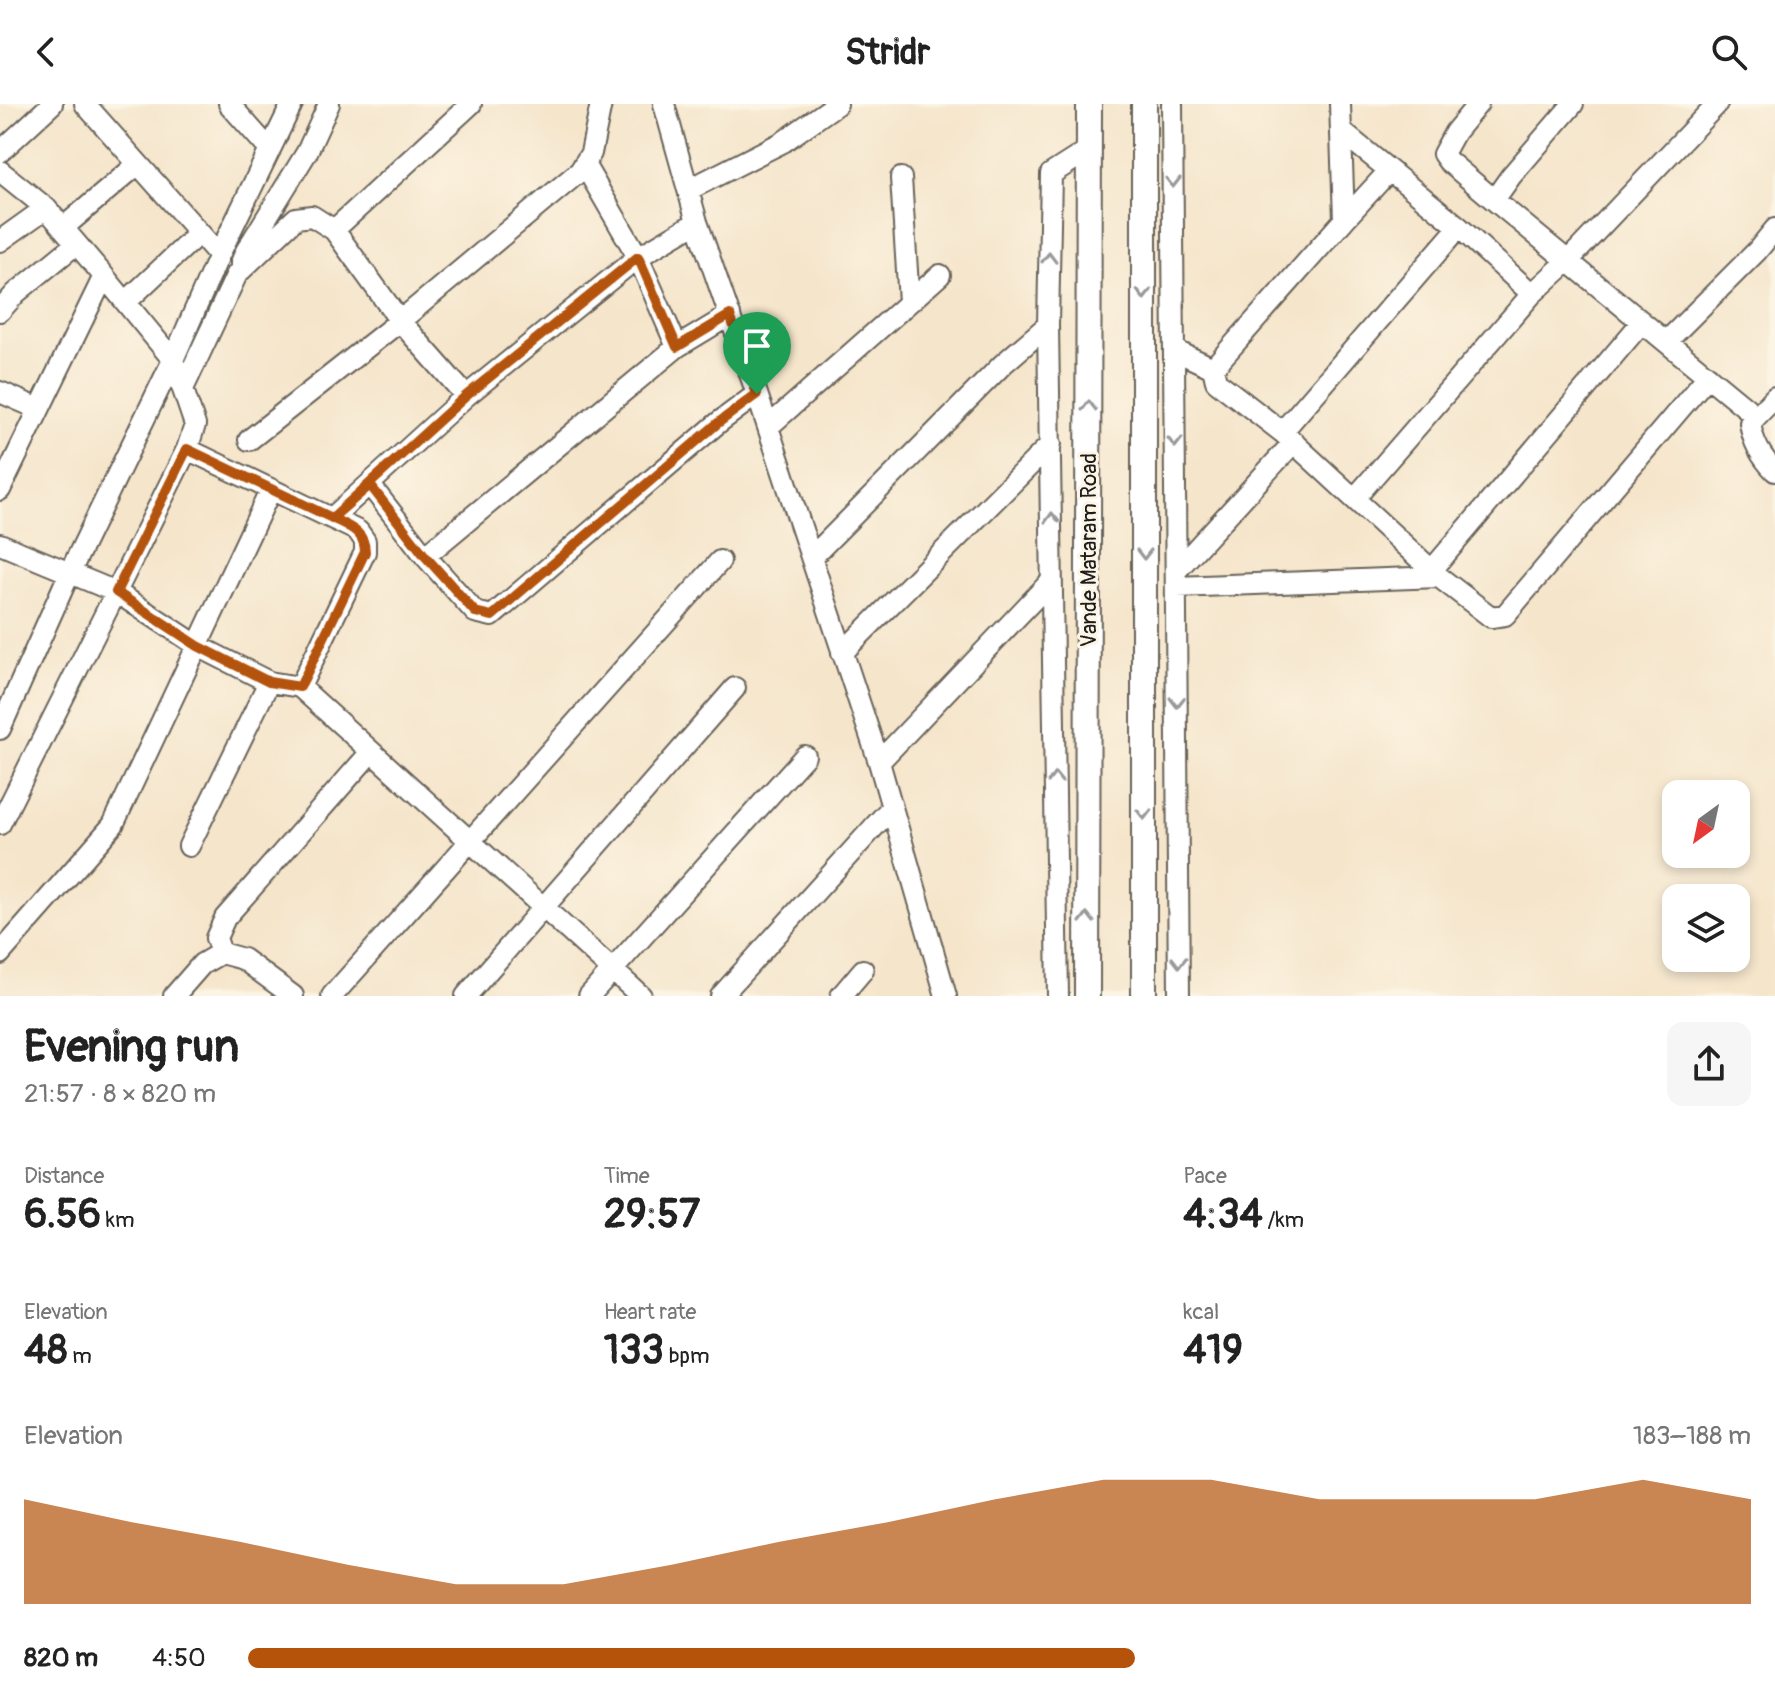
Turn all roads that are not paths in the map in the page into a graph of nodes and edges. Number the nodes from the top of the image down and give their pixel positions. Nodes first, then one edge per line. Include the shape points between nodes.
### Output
1 (52, 104) edge
2 (85, 104) edge
3 (229, 104) edge
4 (292, 104) edge
5 (329, 104) edge
6 (471, 104) edge
7 (601, 104) edge
8 (664, 104) edge
9 (837, 104) edge
10 (1089, 104) edge
11 (1144, 104) edge
12 (1172, 104) edge
13 (1340, 104) edge
14 (1478, 104) edge
15 (1573, 104) edge
16 (1717, 104) edge
17 (1341, 131) junction
18 (1090, 149) junction
19 (270, 150) junction
20 (0, 152) edge
21 (138, 164) junction
22 (584, 164) junction
23 (0, 171) edge
24 (1389, 171) junction
25 (901, 178) dead end
26 (688, 190) junction
27 (1494, 200) junction
28 (46, 208) junction
29 (1344, 220) junction
30 (697, 222) junction
31 (1459, 227) junction
32 (1775, 229) edge
33 (334, 230) junction
34 (199, 233) junction
35 (70, 235) junction
36 (0, 241) edge
37 (219, 255) junction
38 (638, 257) junction
39 (1567, 262) junction
40 (237, 274) junction
41 (940, 275) dead end
42 (104, 276) junction
43 (1532, 294) junction
44 (127, 301) junction
45 (909, 302) junction
46 (0, 311) edge
47 (730, 315) junction
48 (400, 321) junction
49 (1642, 322) junction
50 (1048, 325) junction
51 (1667, 341) junction
52 (677, 347) junction
53 (1174, 350) junction
54 (173, 360) junction
55 (1213, 368) junction
56 (1708, 376) junction
57 (183, 389) junction
58 (0, 392) edge
59 (757, 394) junction
60 (466, 396) junction
61 (1775, 397) edge
62 (39, 409) junction
63 (1756, 416) junction
64 (768, 427) junction
65 (1288, 437) junction
66 (249, 440) dead end
67 (1051, 444) junction
68 (187, 449) junction
69 (5, 466) edge
70 (1775, 471) edge
71 (370, 485) junction
72 (271, 489) junction
73 (0, 490) edge
74 (1355, 498) junction
75 (332, 518) junction
76 (0, 544) edge
77 (425, 556) junction
78 (812, 557) junction
79 (720, 561) dead end
80 (70, 572) junction
81 (1435, 574) junction
82 (1176, 579) junction
83 (1052, 580) junction
84 (116, 592) junction
85 (198, 646) junction
86 (842, 653) junction
87 (269, 682) junction
88 (300, 687) junction
89 (735, 688) dead end
90 (0, 729) edge
91 (371, 752) junction
92 (805, 756) dead end
93 (879, 762) junction
94 (892, 807) junction
95 (1, 820) edge
96 (469, 840) junction
97 (189, 846) dead end
98 (545, 906) junction
99 (221, 953) junction
100 (0, 954) edge
101 (613, 970) junction
102 (863, 970) dead end
103 (174, 996) edge
104 (293, 996) edge
105 (332, 996) edge
106 (466, 996) edge
107 (589, 996) edge
108 (641, 996) edge
109 (721, 996) edge
110 (841, 996) edge
111 (946, 996) edge
112 (1058, 996) edge
113 (1087, 996) edge
114 (1144, 996) edge
115 (1179, 996) edge

1 - 20 street
2 - 21 street
3 - 19 street
4 - 19 street
5 - 40 street
6 - 33 street
7 - 22 street
8 - 26 street
9 - 26 street via 783,142
10 - 18 main road, Vande Mataram Road
11 -> 114 main road
12 -> 53 street
13 - 17 street
14 - 27 street via 1443,154
15 - 27 street
16 - 39 street
17 - 24 street
17 - 29 street
50 -> 18 street via 1051,174
113 -> 18 main road, Vande Mataram Road
19 - 37 street
21 - 34 street
21 - 35 street
22 - 38 street
22 - 48 street
23 - 28 street
24 - 29 street
24 - 31 street
25 - 45 street
26 - 30 street
27 - 39 street
28 - 35 street
28 - 36 street
29 - 55 street
30 - 38 street
30 - 47 street
31 - 43 street
31 - 65 street
32 - 51 street
33 - 40 street via 312,216 296,218
33 - 48 street
34 - 37 street
34 - 44 street
35 - 42 street
35 - 46 street
37 - 54 street
38 - 52 street
38 - 60 street
39 - 43 street
39 - 49 street
40 - 57 street
41 - 45 street
42 - 44 street
42 - 62 street
43 - 74 street
44 - 54 street
45 - 64 street
47 - 52 street
47 - 59 street
48 - 60 street
48 - 66 street
49 - 51 street
49 - 81 street
50 - 67 street
50 - 78 street
51 - 56 street
52 - 77 street
53 - 55 street
53 -> 82 street
54 - 57 street
54 - 80 street
55 - 65 street via 1216,381
56 - 63 street
56 - 81 street via 1505,615 1491,617
57 - 68 street via 195,425
58 - 62 street
59 - 64 street
59 - 77 street via 492,616 475,612
60 - 71 street
61 - 63 street
62 - 69 street
63 - 70 street via 1750,423 1752,440
64 - 78 street
65 - 74 street
65 - 82 street
83 -> 67 street
67 - 86 street
68 - 72 street
68 - 84 street
69 - 73 street
71 - 75 street
71 - 77 street
72 - 75 street
72 - 85 street
74 - 81 street
75 - 88 street via 358,531 365,552
76 - 80 street
78 - 86 street
79 - 96 street
80 - 84 street
80 - 90 street
81 - 82 street
82 -> 115 street
83 - 93 street
112 -> 83 street
84 - 85 street
84 - 95 street
85 - 87 street
85 - 100 street via 113,825
86 - 93 street
87 - 88 street
87 - 97 street
88 - 91 street
89 - 98 street
91 - 96 street
91 - 99 street via 225,918 216,938
92 - 101 street
93 - 94 street
94 - 109 street
94 - 111 street
96 - 98 street
96 - 105 street
98 - 101 street
98 - 106 street
99 - 103 street via 202,964
99 - 104 street via 243,959
101 - 107 street
101 - 108 street
102 - 110 street

